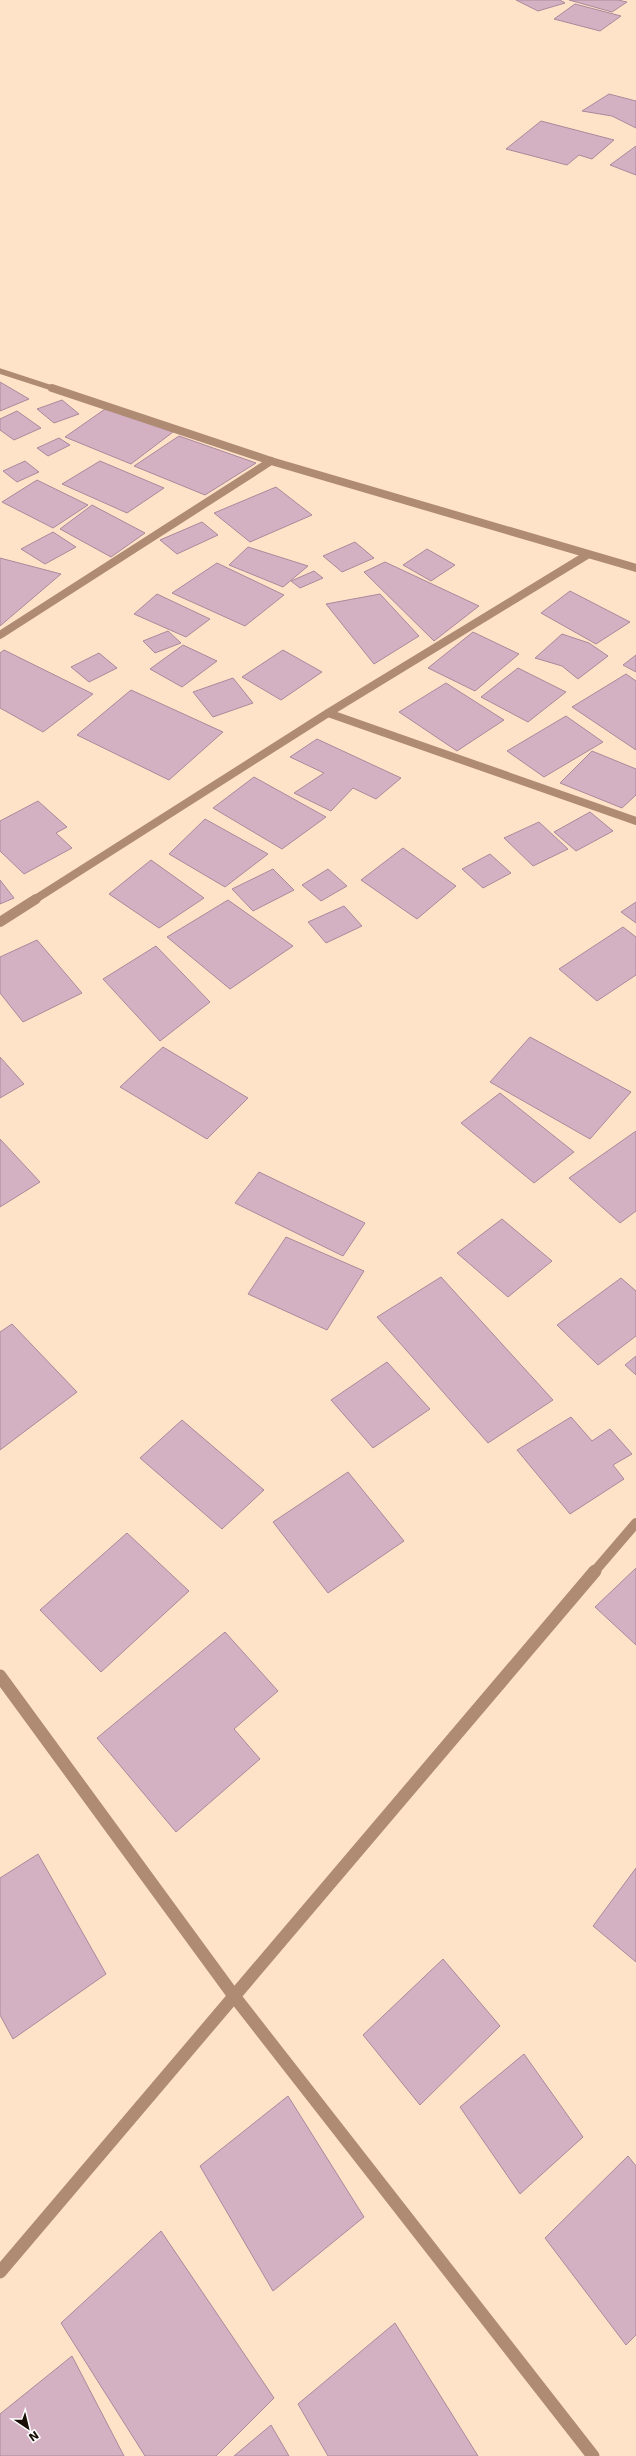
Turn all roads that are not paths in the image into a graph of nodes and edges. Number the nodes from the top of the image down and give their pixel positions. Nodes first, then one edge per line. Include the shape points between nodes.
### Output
1 (0, 371) edge
2 (271, 461) junction
3 (587, 555) junction
4 (636, 568) edge
5 (0, 635) edge
6 (328, 713) junction
7 (636, 821) edge
8 (0, 922) edge
9 (636, 1523) edge
10 (0, 1676) edge
11 (234, 1996) junction
12 (0, 2272) edge
13 (593, 2456) edge

1 - 2 street
2 - 3 street
2 - 5 street
3 - 4 street
3 - 6 street
6 - 7 street
6 - 8 street
9 - 11 street
10 - 11 street
11 - 12 street
11 - 13 street

